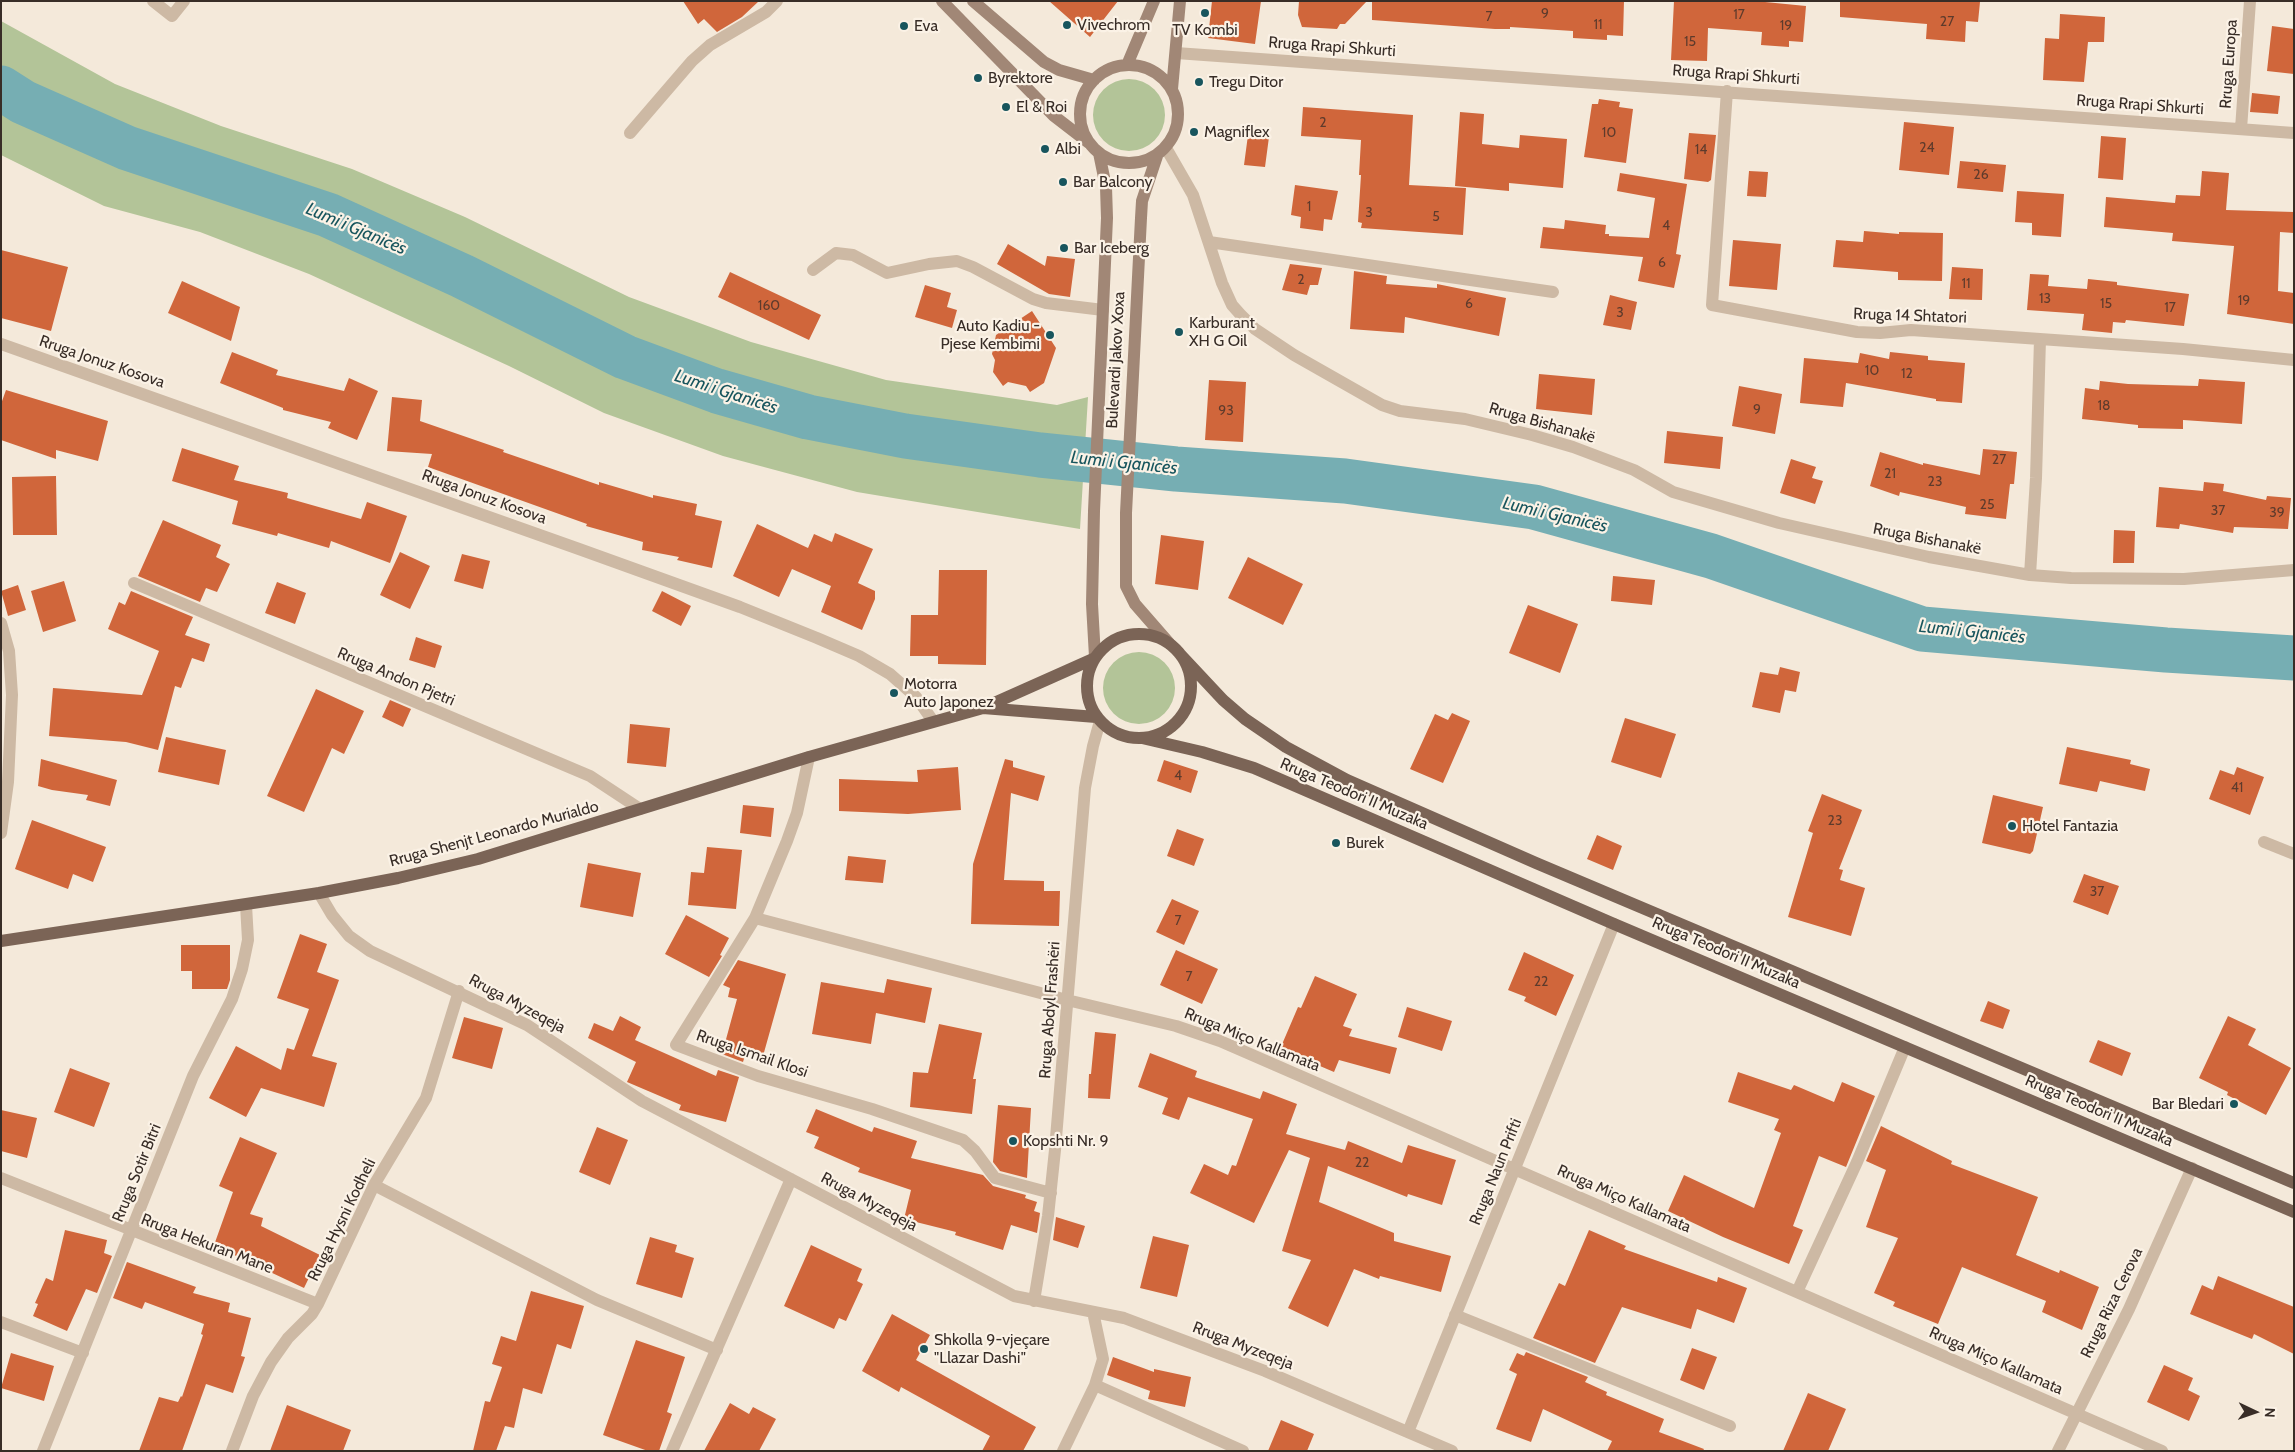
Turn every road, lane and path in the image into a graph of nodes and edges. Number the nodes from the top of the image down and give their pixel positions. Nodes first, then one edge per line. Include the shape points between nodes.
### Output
1 (153, 1) edge
2 (184, 1) edge
3 (777, 1) edge
4 (942, 1) edge
5 (973, 1) edge
6 (1154, 1) edge
7 (1180, 1) edge
8 (2250, 1) edge
9 (1176, 53) junction
10 (1127, 65) junction
11 (1094, 80) junction
12 (1172, 89) junction
13 (1727, 91) junction
14 (2241, 129) junction
15 (630, 133) dead end
16 (2294, 133) edge
17 (1095, 149) junction
18 (1161, 152) junction
19 (1209, 242) junction
20 (813, 270) dead end
21 (1553, 292) dead end
22 (1103, 310) junction
23 (2040, 339) junction
24 (1, 344) edge
25 (2294, 360) edge
26 (2294, 570) edge
27 (2030, 575) junction
28 (134, 584) dead end
29 (1, 623) edge
30 (1169, 643) junction
31 (1179, 653) junction
32 (1094, 658) junction
33 (983, 708) junction
34 (1098, 719) junction
35 (933, 721) junction
36 (1142, 738) junction
37 (809, 757) junction
38 (5, 780) edge
39 (640, 809) junction
40 (1, 832) edge
41 (2264, 842) dead end
42 (2294, 854) edge
43 (319, 893) junction
44 (246, 905) junction
45 (755, 918) junction
46 (1614, 924) junction
47 (1, 942) edge
48 (459, 991) junction
49 (1067, 1000) junction
50 (1905, 1047) junction
51 (2192, 1168) junction
52 (1515, 1169) junction
53 (1, 1178) edge
54 (791, 1179) junction
55 (2294, 1183) edge
56 (374, 1185) junction
57 (1051, 1193) junction
58 (2294, 1212) edge
59 (131, 1231) junction
60 (1797, 1292) junction
61 (1034, 1301) junction
62 (318, 1304) junction
63 (1093, 1312) junction
64 (1456, 1316) junction
65 (1, 1322) edge
66 (717, 1350) junction
67 (83, 1353) junction
68 (1095, 1385) junction
69 (2076, 1413) junction
70 (1730, 1426) dead end
71 (1408, 1432) junction
72 (43, 1451) edge
73 (232, 1451) edge
74 (672, 1451) edge
75 (1063, 1451) edge
76 (1243, 1451) edge
77 (1452, 1451) edge
78 (2058, 1451) edge
79 (2162, 1451) edge

1 - 2 street via 172,16
3 - 15 street via 766,12 710,45 692,61
4 - 17 main road via 1054,116
5 - 11 main road via 1044,62
6 - 10 main road
7 - 9 main road
8 - 14 street, Rruga Europa
9 - 12 main road
9 - 13 street, Rruga Rrapi Shkurti
10 - 11 main road via 1109,69
10 - 12 main road via 1152,71
11 - 17 main road via 1084,95 1080,112 1083,129
12 - 18 main road via 1179,119 1172,139
13 - 14 street, Rruga Rrapi Shkurti
13 - 23 street, Rruga 14 Shtatori via 1712,305 1857,332 1911,330
14 - 16 street, Rruga Rrapi Shkurti
17 - 18 main road via 1109,159 1134,164
17 - 22 main road, Bulevardi Jakov Xoxa via 1106,187
18 - 19 street, Rruga Bishanakë via 1193,195
18 - 30 main road, Bulevardi Jakov Xoxa via 1142,201 1140,218 1126,513 1126,586 1135,604
19 - 21 street
19 - 27 street, Rruga Bishanakë via 1232,305 1255,329 1382,405 1427,416 1489,424 1540,438 1634,470 1673,492 1779,523 1910,553
20 - 22 street, Bulevardi Jakov Xoxa via 836,253 853,255 887,273 957,261 1046,304
22 - 32 main road, Bulevardi Jakov Xoxa via 1094,511
23 - 25 street, Rruga 14 Shtatori
23 - 27 street
24 - 35 street, Rruga Jonuz Kosova via 580,549 817,638 890,674 916,697
26 - 27 street, Rruga Bishanakë via 2184,579
28 - 39 street, Rruga Andon Pjetri via 590,776
29 - 38 street via 9,651 11,680 11,741
30 - 31 main road
30 - 32 main road via 1152,635 1132,634 1114,640
31 - 36 main road via 1186,663 1191,682 1186,707 1176,723
31 - 55 main road, Rruga Teodori II Muzaka via 1245,719 1286,747 1347,780 1544,867
32 - 33 main road, Rruga Shenjt Leonardo Murialdo
32 - 34 main road via 1086,688 1091,708
33 - 34 main road, Rruga Shenjt Leonardo Murialdo
33 - 35 main road, Rruga Shenjt Leonardo Murialdo
34 - 36 main road via 1115,733
34 - 49 street, Rruga Abdyl Frashëri via 1085,788
35 - 37 main road, Rruga Shenjt Leonardo Murialdo
36 - 46 main road, Rruga Teodori II Muzaka via 1254,768
37 - 39 main road, Rruga Shenjt Leonardo Murialdo
37 - 45 street, Rruga Ismail Klosi via 787,841
38 - 40 street
39 - 43 main road, Rruga Shenjt Leonardo Murialdo via 478,858
41 - 42 street
43 - 44 main road, Rruga Shenjt Leonardo Murialdo
43 - 48 street, Rruga Myzeqeja via 348,936 370,951
44 - 47 main road, Rruga Shenjt Leonardo Murialdo
44 - 59 street, Rruga Sotir Bitri via 248,940 232,999 193,1076
45 - 49 street, Rruga Miço Kallamata
45 - 57 street, Rruga Ismail Klosi via 676,1045 758,1076 963,1140 995,1178
46 - 50 main road, Rruga Teodori II Muzaka
46 - 52 street, Rruga Naun Prifti
48 - 54 street, Rruga Myzeqeja via 527,1024 642,1101
48 - 56 street, Rruga Hysni Kodheli via 426,1098
49 - 52 street, Rruga Miço Kallamata via 1176,1026 1220,1041
49 - 57 street, Rruga Abdyl Frashëri
50 - 51 main road, Rruga Teodori II Muzaka
50 - 60 street
51 - 58 main road, Rruga Teodori II Muzaka
51 - 69 street, Rruga Riza Cerova via 2129,1309
52 - 60 street, Rruga Miço Kallamata
52 - 64 street, Rruga Naun Prifti
53 - 59 street, Rruga Hekuran Mane
54 - 61 street, Rruga Myzeqeja via 1014,1296
54 - 66 street
56 - 62 street, Rruga Hysni Kodheli
56 - 66 street via 596,1300
57 - 61 street, Rruga Abdyl Frashëri
59 - 62 street, Rruga Hekuran Mane
59 - 67 street, Rruga Sotir Bitri
60 - 69 street, Rruga Miço Kallamata
61 - 63 street, Rruga Myzeqeja
62 - 73 street, Rruga Hysni Kodheli via 271,1362 253,1396
63 - 68 street via 1103,1359
63 - 71 street, Rruga Myzeqeja via 1124,1318 1265,1371
64 - 70 street
64 - 71 street, Rruga Naun Prifti
65 - 67 street
66 - 74 street
67 - 72 street, Rruga Sotir Bitri
68 - 75 street
68 - 76 street
69 - 78 street, Rruga Riza Cerova
69 - 79 street, Rruga Miço Kallamata
71 - 77 street, Rruga Myzeqeja

